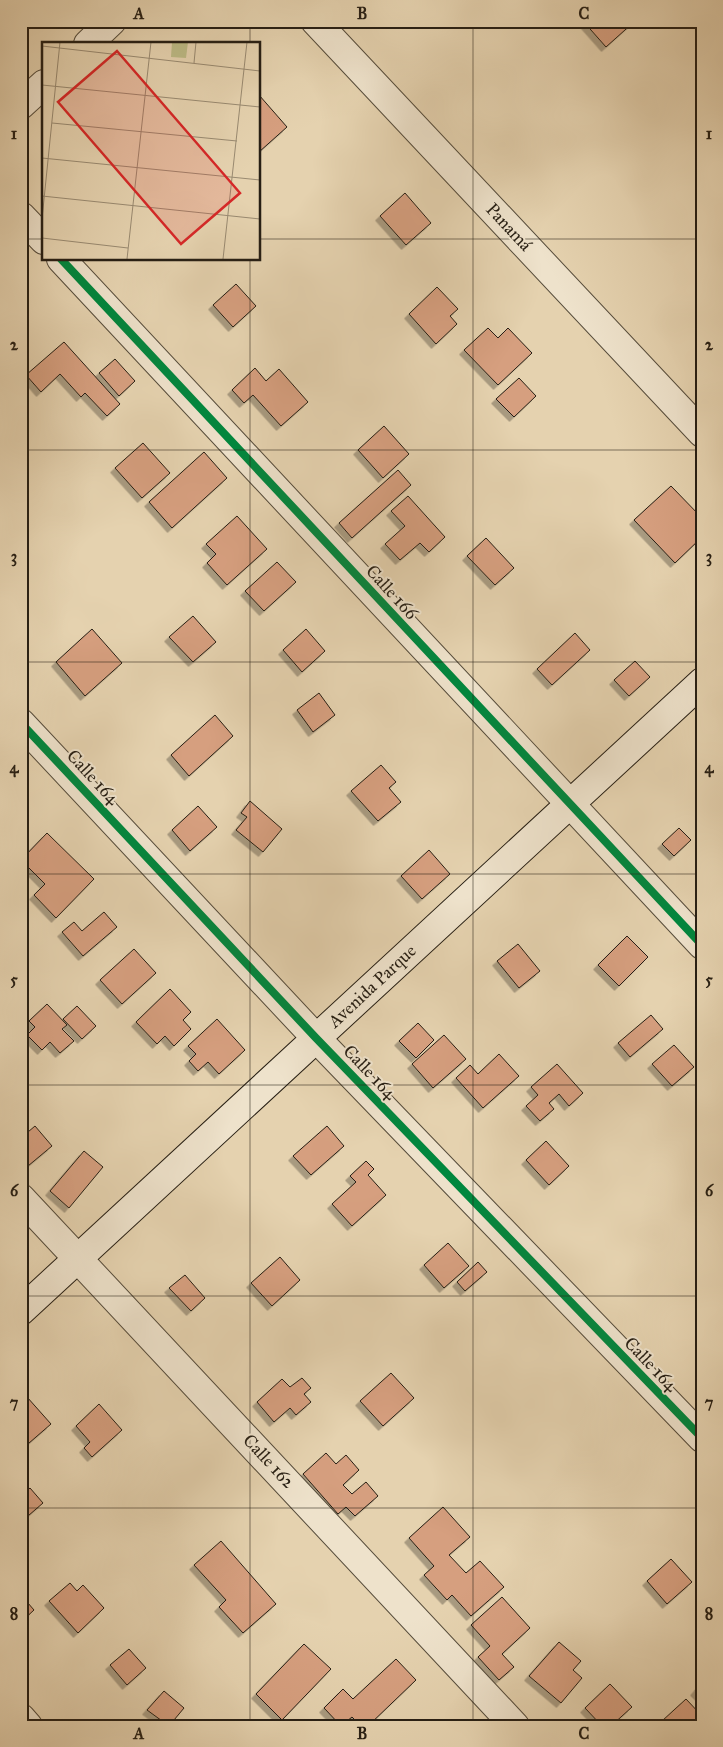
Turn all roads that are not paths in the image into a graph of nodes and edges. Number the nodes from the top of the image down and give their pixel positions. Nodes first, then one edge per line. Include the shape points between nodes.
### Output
1 (112, 21) edge
2 (315, 21) edge
3 (90, 42) edge
4 (42, 86) edge
5 (21, 105) edge
6 (21, 216) edge
7 (42, 238) edge
8 (62, 260) edge
9 (702, 433) edge
10 (702, 682) edge
11 (21, 723) edge
12 (569, 804) junction
13 (702, 945) edge
14 (316, 1038) junction
15 (21, 1198) edge
16 (79, 1257) junction
17 (21, 1311) edge
18 (702, 1438) edge
19 (21, 1718) edge
20 (28, 1726) edge
21 (515, 1726) edge

1 - 3 street
2 - 9 street, Panamá
4 - 5 street
6 - 7 street
8 - 12 street, Calle 166
10 - 12 street, Avenida Parque
11 - 14 street, Calle 164
12 - 13 street, Calle 166
12 - 14 street, Avenida Parque
14 - 16 street, Avenida Parque
14 - 18 street, Calle 164
15 - 16 street, Calle 162
16 - 17 street, Avenida Parque
16 - 21 street, Calle 162
19 - 20 street

